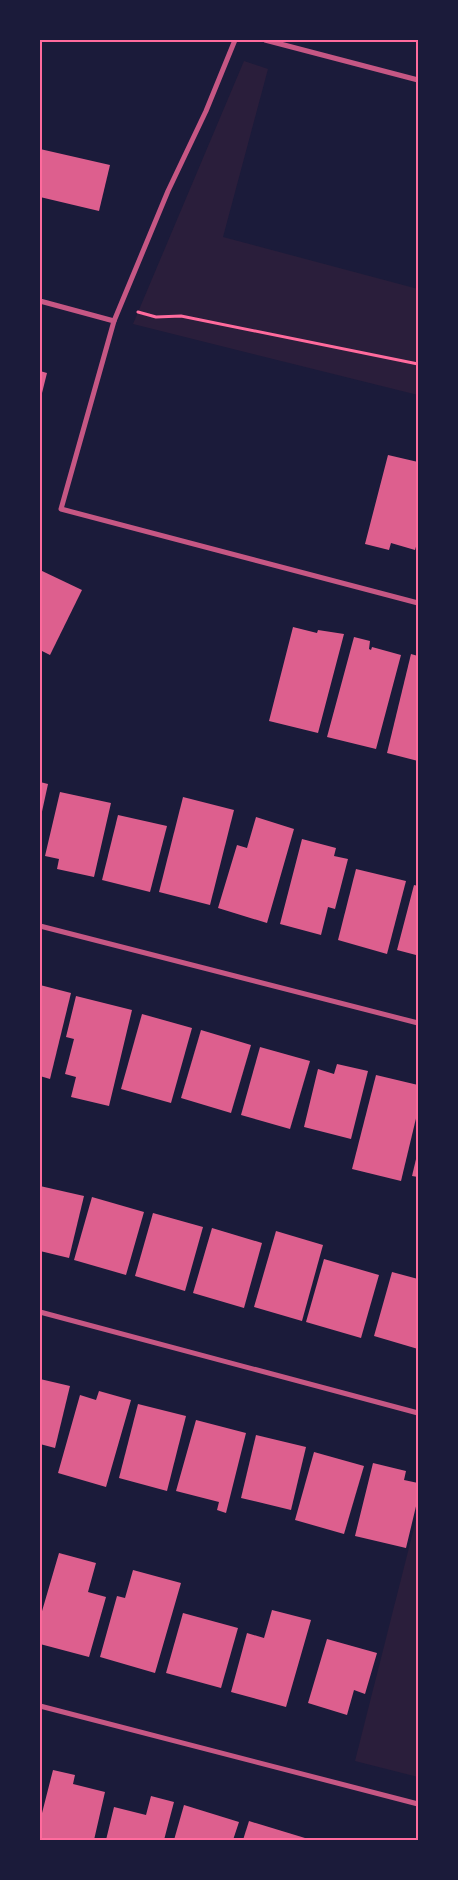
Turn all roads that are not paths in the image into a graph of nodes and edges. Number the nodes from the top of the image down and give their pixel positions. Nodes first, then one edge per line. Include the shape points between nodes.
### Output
1 (235, 40) edge
2 (265, 40) edge
3 (418, 80) edge
4 (40, 301) edge
5 (114, 321) junction
6 (418, 603) edge
7 (40, 926) edge
8 (418, 1024) edge
9 (40, 1312) edge
10 (418, 1413) edge
11 (40, 1706) edge
12 (418, 1804) edge

1 - 5 street
2 - 3 street
4 - 5 street
5 - 6 street via 61,509
7 - 8 street
9 - 10 street
11 - 12 street

